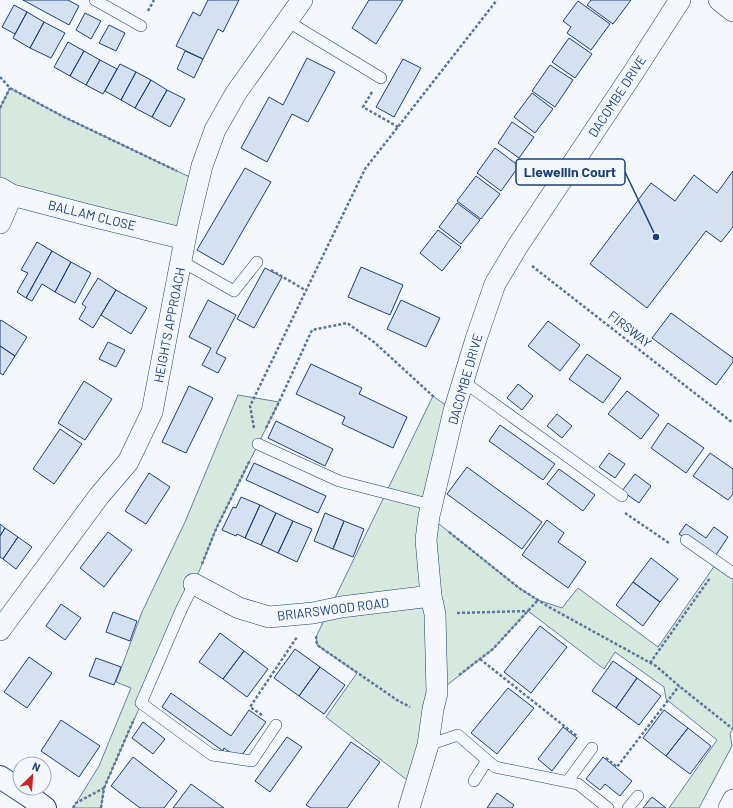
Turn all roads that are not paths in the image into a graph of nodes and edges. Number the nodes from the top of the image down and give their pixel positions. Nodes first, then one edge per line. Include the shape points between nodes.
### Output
1 (95, 0) edge
2 (680, 0) edge
3 (719, 0) edge
4 (300, 1) edge
5 (733, 11) edge
6 (287, 21) junction
7 (141, 26) dead end
8 (380, 78) road end
9 (6, 191) edge
10 (0, 223) edge
11 (185, 239) junction
12 (181, 261) junction
13 (257, 262) road end
14 (464, 382) junction
15 (258, 444) road end
16 (622, 496) road end
17 (430, 510) junction
18 (686, 540) road end
19 (733, 573) edge
20 (194, 584) joint
21 (433, 605) junction
22 (0, 630) edge
23 (276, 725) road end
24 (428, 745) junction
25 (592, 748) road end
26 (487, 760) junction
27 (0, 777) edge
28 (474, 781) dead end
29 (567, 782) junction
30 (638, 796) dead end
31 (733, 800) edge
32 (45, 808) edge
33 (409, 808) edge
34 (608, 808) edge
35 (628, 808) edge
36 (729, 808) edge

1 - 7 lane
2 - 14 street, DACOMBE DRIVE via 495,284
3 - 5 street
4 - 6 street, HEIGHTS APPROACH
6 - 8 lane
6 - 11 street, HEIGHTS APPROACH via 236,93 215,130 202,166
9 - 10 street
9 - 11 street, BALLAM CLOSE
11 - 12 street, HEIGHTS APPROACH
12 - 13 lane via 234,290
12 - 22 street, HEIGHTS APPROACH via 152,412 128,462 99,496
14 - 16 lane
14 - 17 street, DACOMBE DRIVE
15 - 17 lane via 339,480
17 - 21 street, DACOMBE DRIVE via 426,540
18 - 19 lane
20 - 21 street, BRIARSWOOD ROAD via 239,608 269,617 313,613 341,607
20 - 23 lane via 141,703 212,755 252,761
21 - 24 street, DACOMBE DRIVE via 437,693
24 - 26 lane via 458,735
24 - 33 street, DACOMBE DRIVE
25 - 29 lane
26 - 28 lane
26 - 29 lane via 495,767
27 - 32 main road
29 - 34 lane via 578,784
30 - 35 lane
31 - 36 street

